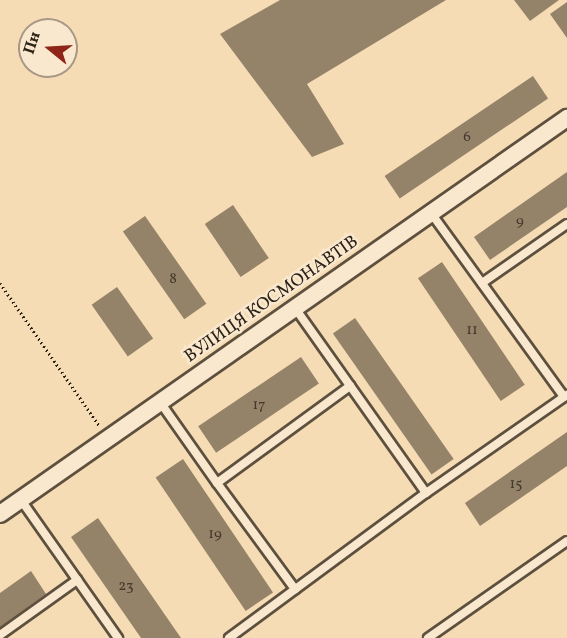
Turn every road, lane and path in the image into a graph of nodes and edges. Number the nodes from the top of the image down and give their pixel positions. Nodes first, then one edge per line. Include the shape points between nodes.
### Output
1 (567, 118) edge
2 (431, 213) junction
3 (567, 224) edge
4 (0, 282) edge
5 (482, 283) junction
6 (295, 308) junction
7 (350, 386) junction
8 (565, 396) edge
9 (160, 402) junction
10 (108, 439) junction
11 (217, 483) junction
12 (426, 493) junction
13 (21, 500) junction
14 (0, 514) edge
15 (567, 541) edge
16 (77, 579) junction
17 (295, 589) junction
18 (0, 635) edge
19 (118, 638) edge
20 (229, 638) edge
21 (428, 638) edge

1 - 2 street, ВУЛИЦЯ КОСМОНАВТІВ
2 - 5 lane
2 - 6 street, ВУЛИЦЯ КОСМОНАВТІВ
3 - 5 lane
4 - 10 path
5 - 8 lane
6 - 7 lane
6 - 9 street, ВУЛИЦЯ КОСМОНАВТІВ
7 - 11 lane
7 - 12 lane
8 - 12 lane
9 - 10 street, ВУЛИЦЯ КОСМОНАВТІВ
9 - 11 lane
10 - 13 street, ВУЛИЦЯ КОСМОНАВТІВ
11 - 17 lane
12 - 17 lane
13 - 14 street, ВУЛИЦЯ КОСМОНАВТІВ
13 - 16 lane
15 - 21 lane
16 - 18 lane
16 - 19 lane
17 - 20 lane

